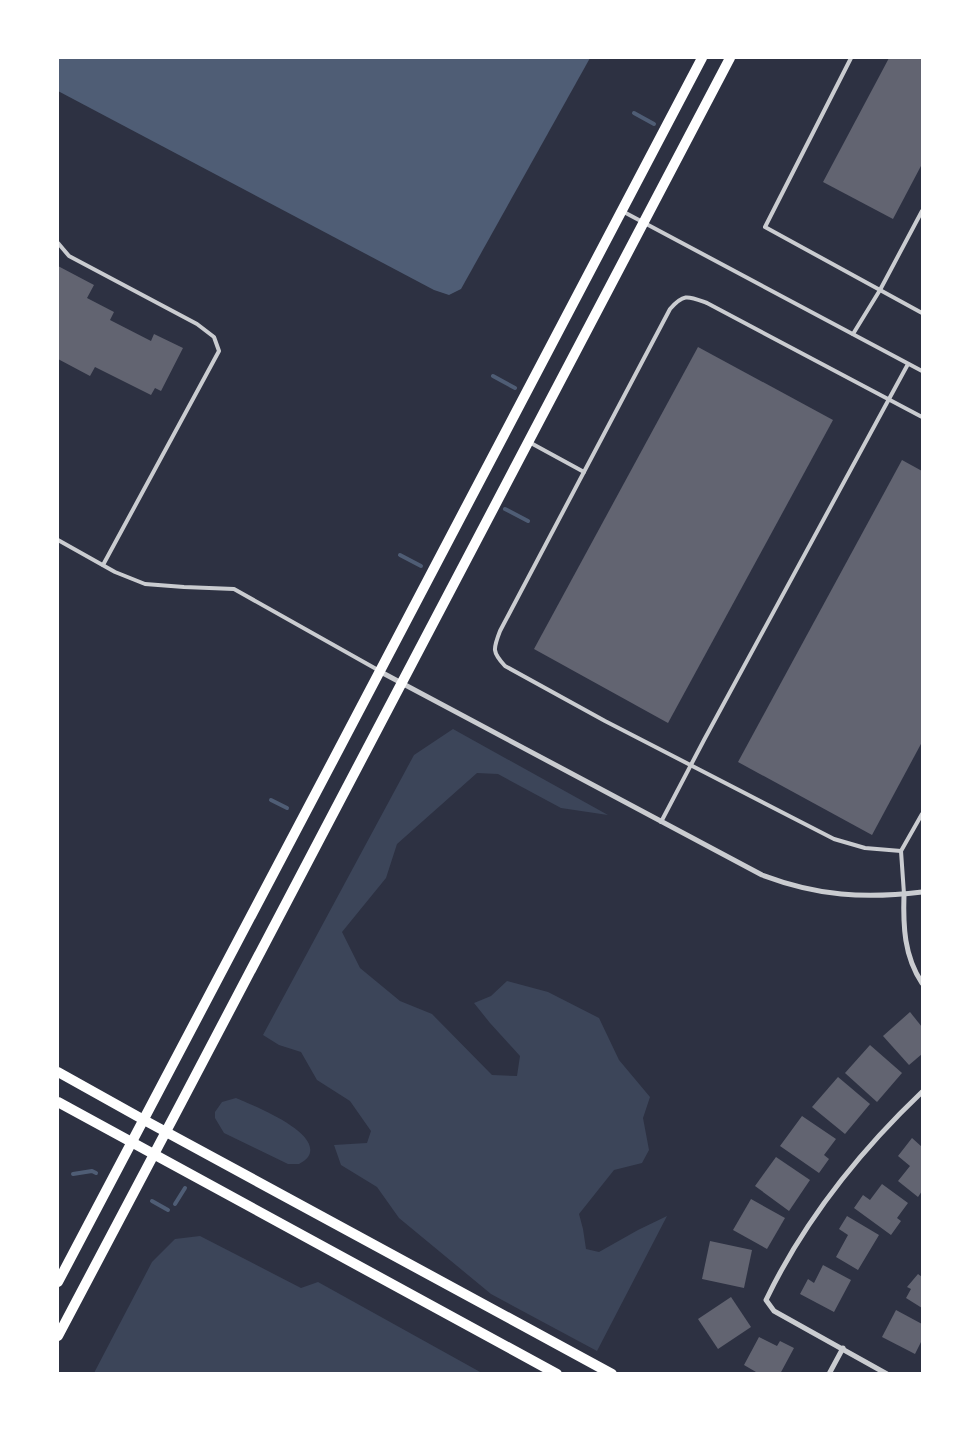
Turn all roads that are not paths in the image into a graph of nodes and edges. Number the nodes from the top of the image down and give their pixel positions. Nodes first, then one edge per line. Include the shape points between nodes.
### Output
1 (702, 58) edge
2 (730, 58) edge
3 (851, 58) edge
4 (621, 210) junction
5 (922, 211) edge
6 (643, 222) junction
7 (58, 243) edge
8 (880, 290) junction
9 (922, 313) edge
10 (853, 334) junction
11 (908, 364) junction
12 (922, 371) edge
13 (888, 399) junction
14 (922, 417) edge
15 (528, 441) junction
16 (584, 472) junction
17 (58, 540) edge
18 (103, 565) junction
19 (378, 671) junction
20 (401, 683) junction
21 (691, 766) junction
22 (922, 814) edge
23 (661, 822) junction
24 (901, 851) junction
25 (922, 892) edge
26 (904, 894) junction
27 (922, 983) edge
28 (58, 1072) edge
29 (922, 1092) edge
30 (58, 1102) edge
31 (144, 1120) junction
32 (166, 1132) junction
33 (132, 1143) junction
34 (154, 1154) junction
35 (58, 1282) edge
36 (58, 1336) edge
37 (843, 1348) junction
38 (557, 1374) edge
39 (612, 1374) edge
40 (830, 1374) edge
41 (887, 1374) edge

1 - 4 main road
2 - 6 main road
3 - 8 lane via 765,226
4 - 6 lane
4 - 19 main road
5 - 8 lane
6 - 10 lane
6 - 15 main road
7 - 18 lane via 69,256 197,324 214,337 219,352
8 - 9 lane
8 - 10 lane
10 - 11 lane
11 - 12 lane
11 - 13 lane
13 - 14 lane
13 - 16 lane via 707,303 690,297 678,299
13 - 21 lane
15 - 16 lane
15 - 20 main road
16 - 21 lane via 500,631 495,656 505,666
17 - 18 lane
18 - 19 lane via 145,584 234,589
19 - 20 street
19 - 31 main road
20 - 23 street
20 - 32 main road
21 - 23 lane
21 - 24 lane via 834,838 865,848
22 - 24 lane
23 - 26 street via 746,867 796,887 866,896
24 - 26 lane
25 - 26 street
26 - 27 street via 906,946
28 - 31 main road
29 - 37 street via 866,1150 811,1220 766,1300 774,1311
30 - 33 main road
31 - 32 main road
31 - 33 main road
32 - 34 main road
32 - 39 main road
33 - 34 main road
33 - 35 main road
34 - 36 main road
34 - 38 main road
37 - 40 street
37 - 41 street

